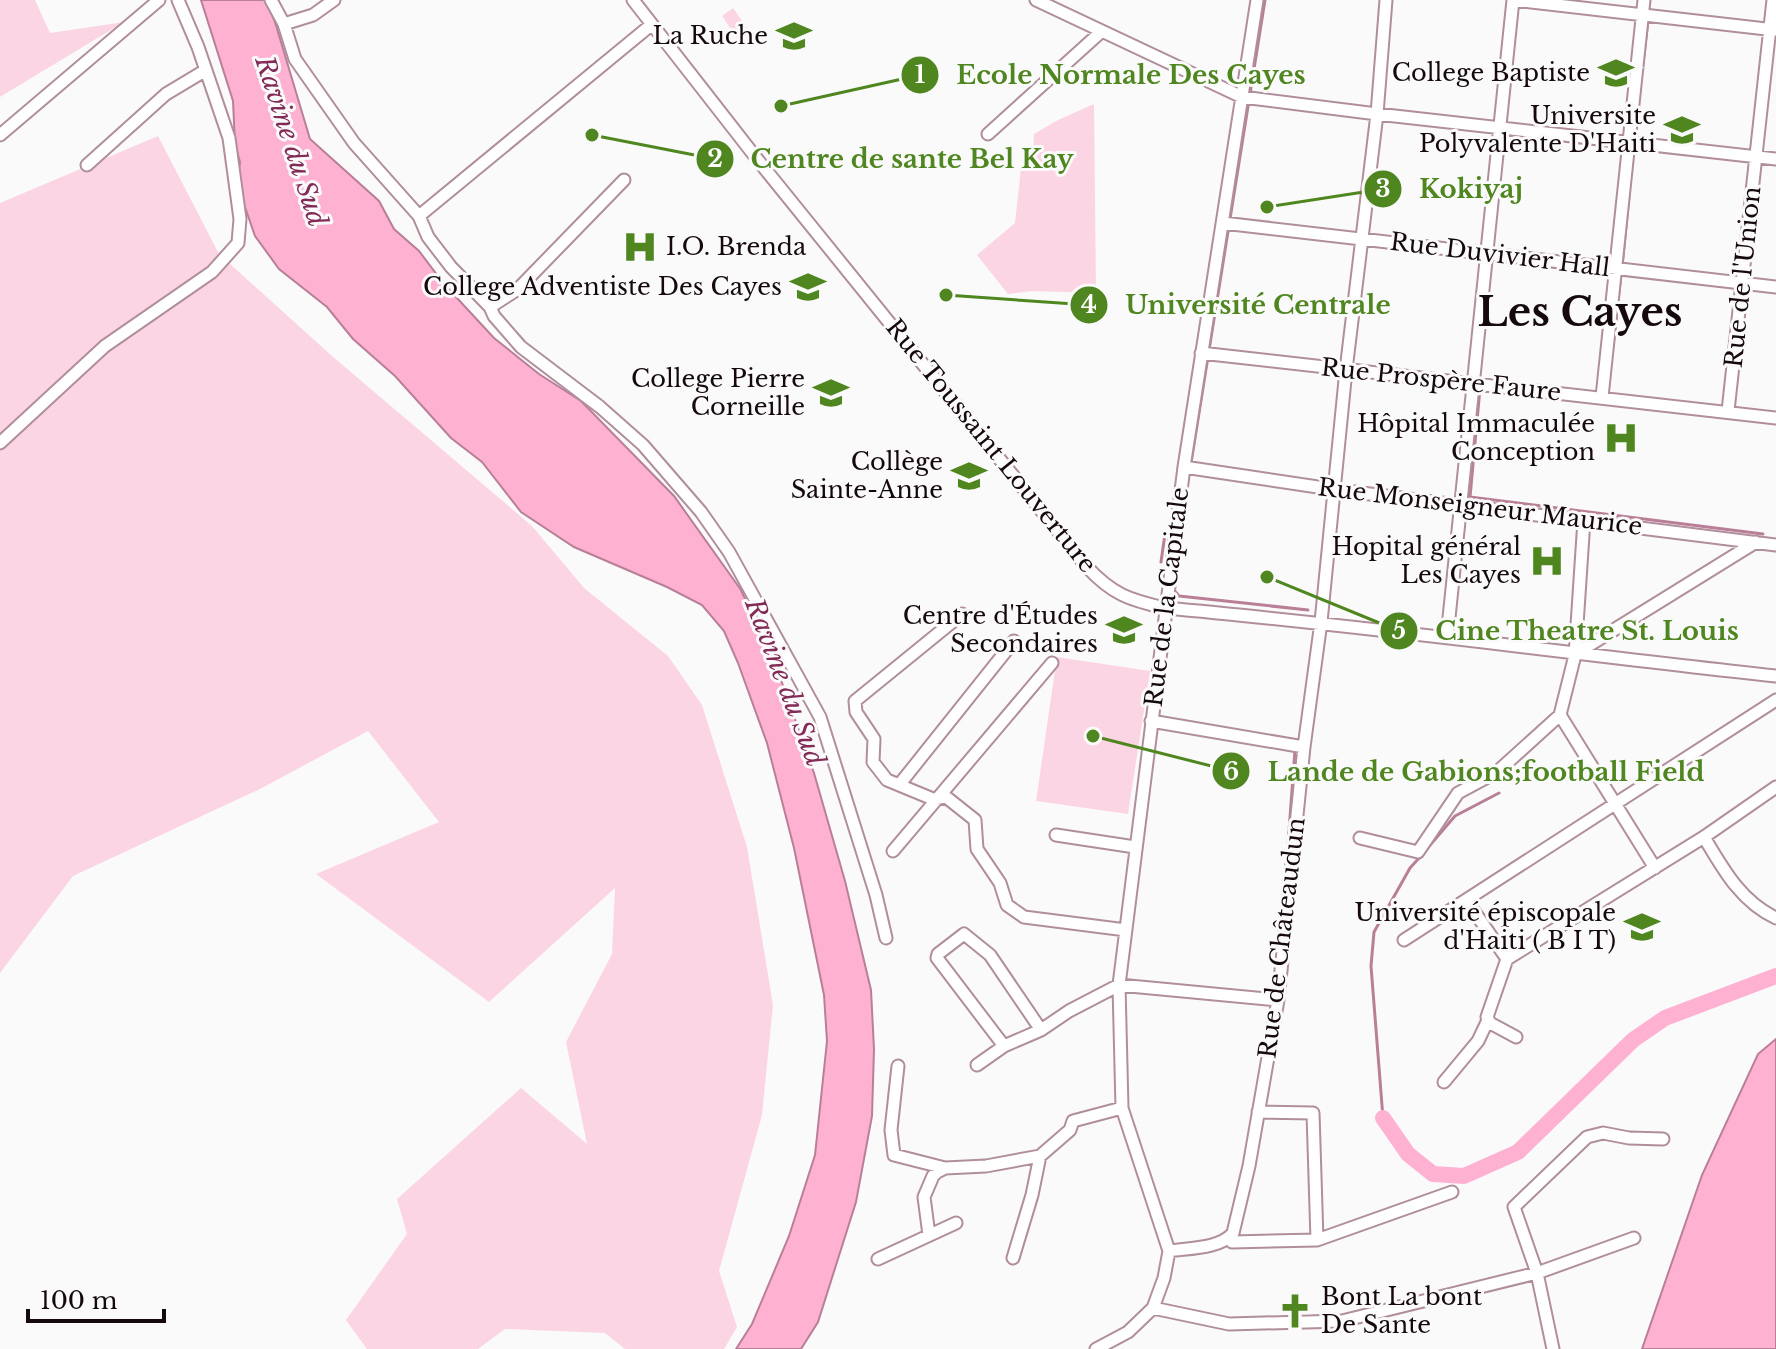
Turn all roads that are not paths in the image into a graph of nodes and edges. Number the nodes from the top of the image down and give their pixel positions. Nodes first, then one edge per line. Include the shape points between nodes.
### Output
1 (159, 0) edge
2 (178, 0) edge
3 (271, 0) edge
4 (334, 0) edge
5 (633, 0) edge
6 (1036, 0) edge
7 (1257, 0) edge
8 (1386, 0) edge
9 (1513, 0) edge
10 (1644, 0) edge
11 (1773, 0) edge
12 (1642, 16) junction
13 (284, 24) junction
14 (651, 25) junction
15 (1773, 29) edge
16 (1102, 31) junction
17 (206, 70) junction
18 (1242, 97) junction
19 (1377, 114) junction
20 (1499, 127) junction
21 (988, 134) dead end
22 (0, 135) edge
23 (1628, 141) junction
24 (1755, 156) junction
25 (1776, 159) edge
26 (87, 165) dead end
27 (624, 180) dead end
28 (419, 216) junction
29 (1223, 223) junction
30 (1363, 239) junction
31 (1485, 253) junction
32 (1616, 268) junction
33 (1743, 283) junction
34 (1776, 287) edge
35 (490, 307) junction
36 (1201, 353) junction
37 (1346, 370) junction
38 (1472, 383) junction
39 (1602, 397) junction
40 (1728, 411) junction
41 (1776, 418) edge
42 (0, 443) edge
43 (1184, 467) junction
44 (1334, 490) junction
45 (1461, 505) junction
46 (1584, 520) junction
47 (1756, 542) junction
48 (1776, 545) edge
49 (1165, 608) junction
50 (962, 614) dead end
51 (1321, 622) junction
52 (1447, 637) junction
53 (1014, 641) dead end
54 (1575, 655) junction
55 (1052, 663) dead end
56 (1776, 676) edge
57 (1776, 700) edge
58 (1560, 715) junction
59 (1151, 721) junction
60 (1304, 747) junction
61 (899, 785) junction
62 (1776, 787) edge
63 (937, 799) junction
64 (1616, 804) junction
65 (1056, 835) dead end
66 (1704, 837) junction
67 (1360, 838) dead end
68 (1135, 847) junction
69 (893, 851) dead end
70 (1655, 868) junction
71 (1467, 901) junction
72 (1776, 918) edge
73 (1126, 930) junction
74 (886, 938) dead end
75 (1404, 940) dead end
76 (1507, 959) junction
77 (1119, 985) junction
78 (1278, 1000) junction
79 (1488, 1020) junction
80 (1041, 1030) junction
81 (1516, 1037) dead end
82 (1004, 1046) junction
83 (977, 1065) dead end
84 (898, 1066) dead end
85 (1444, 1082) dead end
86 (1122, 1108) junction
87 (1258, 1112) junction
88 (1663, 1139) dead end
89 (1040, 1156) junction
90 (945, 1168) junction
91 (1452, 1192) dead end
92 (956, 1223) dead end
93 (929, 1235) junction
94 (1230, 1238) junction
95 (1634, 1238) dead end
96 (1317, 1240) junction
97 (1169, 1251) junction
98 (1013, 1258) dead end
99 (878, 1259) dead end
100 (1537, 1273) junction
101 (1153, 1308) junction
102 (1096, 1349) edge
103 (1553, 1349) edge

1 - 22 street
2 - 17 street
3 - 13 street
4 - 13 street via 313,15
5 - 14 street, Rue Toussaint Louverture
6 - 16 street
7 - 18 street, Rue de la Capitale
8 - 19 street, Rue de Châteaudun
9 - 12 street
9 - 20 street
10 - 12 street
11 - 15 street, Rue de l'Union
12 - 15 street
12 - 23 street
13 - 28 street via 295,59 354,143
14 - 28 street
14 - 49 street, Rue Toussaint Louverture via 1087,567 1107,588
15 - 24 street, Rue de l'Union
16 - 18 street
16 - 21 street
17 - 26 street via 166,94
17 - 42 street via 229,138 240,219 238,243 212,272 105,346
18 - 19 street
18 - 29 street, Rue de la Capitale
19 - 20 street
19 - 30 street, Rue de Châteaudun
20 - 23 street
20 - 31 street
23 - 24 street
23 - 32 street
24 - 25 street
24 - 33 street, Rue de l'Union
27 - 35 street via 518,289
28 - 35 street via 443,257
29 - 30 street, Rue Duvivier Hall
29 - 36 street, Rue de la Capitale
30 - 31 street, Rue Duvivier Hall
30 - 37 street, Rue de Châteaudun
31 - 32 street, Rue Duvivier Hall
31 - 38 street
32 - 33 street, Rue Duvivier Hall
32 - 39 street
33 - 34 street, Rue Duvivier Hall
33 - 40 street, Rue de l'Union
35 - 74 street via 521,347 643,445 701,512 737,565 820,717
36 - 37 street, Rue Prospère Faure
36 - 43 street, Rue de la Capitale
37 - 38 street, Rue Prospère Faure
37 - 44 street, Rue de Châteaudun
38 - 39 street, Rue Prospère Faure
38 - 45 street
39 - 40 street, Rue Prospère Faure
40 - 41 street, Rue Prospère Faure
43 - 44 street, Rue Monseigneur Maurice
43 - 49 street, Rue de la Capitale
44 - 45 street, Rue Monseigneur Maurice
44 - 51 street, Rue de Châteaudun
45 - 46 street, Rue Monseigneur Maurice
45 - 52 street
46 - 47 street, Rue Monseigneur Maurice
46 - 54 street
47 - 48 street, Rue Monseigneur Maurice
47 - 54 street
49 - 51 street, Rue Toussaint Louverture
49 - 59 street, Rue de la Capitale
50 - 61 street via 855,701 856,712 874,739 873,762 887,780
51 - 52 street, Rue Toussaint Louverture
51 - 60 street, Rue de Châteaudun
52 - 54 street, Rue Toussaint Louverture
53 - 61 street
54 - 56 street, Rue Toussaint Louverture
54 - 58 street
55 - 63 street
57 - 64 street
58 - 64 street
58 - 67 street via 1497,772 1458,793 1418,852
59 - 60 street
59 - 68 street, Rue de la Capitale
60 - 78 street, Rue de Châteaudun
61 - 63 street
62 - 66 street
63 - 69 street
63 - 73 street via 946,797 975,820 977,849 1015,912
64 - 70 street
64 - 71 street
65 - 68 street
66 - 70 street
66 - 72 street via 1748,900
68 - 73 street, Rue de la Capitale
70 - 76 street
71 - 75 street
71 - 76 street
73 - 77 street, Rue de la Capitale
76 - 79 street
77 - 78 street
77 - 80 street
77 - 86 street, Rue de la Capitale
78 - 87 street, Rue de Châteaudun
79 - 81 street
79 - 85 street
80 - 82 street
80 - 82 street via 990,955 964,934 937,958
82 - 83 street
84 - 90 street via 891,1130 894,1155
86 - 89 street via 1073,1121
86 - 97 street, Rue de la Capitale
87 - 94 street, Rue de Châteaudun
87 - 96 street via 1313,1113
88 - 100 street via 1603,1133 1587,1137 1514,1207
89 - 90 street
89 - 98 street
90 - 93 street via 933,1176 924,1197
91 - 96 street
92 - 93 street
93 - 99 street
94 - 96 street
94 - 97 street
95 - 100 street
97 - 101 street
100 - 101 street via 1342,1321 1229,1324
100 - 103 street
101 - 102 street via 1128,1332

